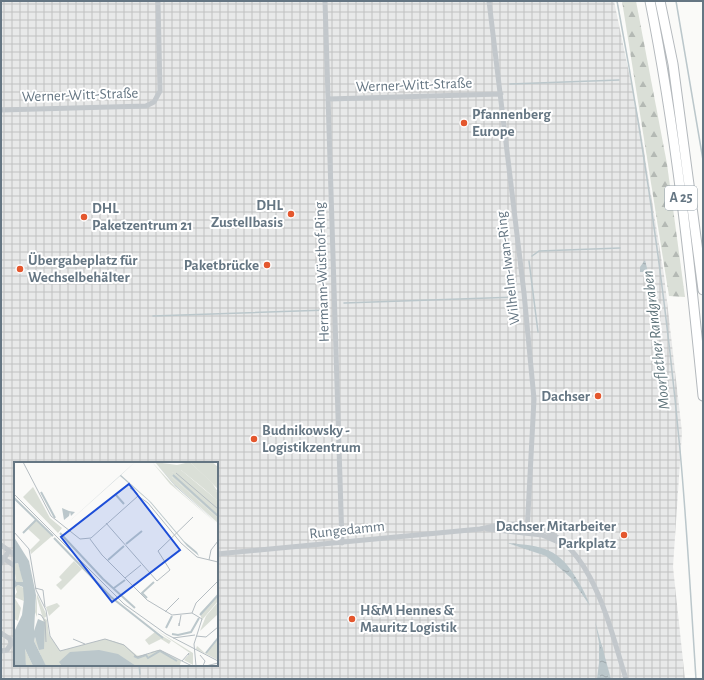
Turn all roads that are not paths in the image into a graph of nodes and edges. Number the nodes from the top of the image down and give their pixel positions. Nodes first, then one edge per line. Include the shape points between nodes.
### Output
1 (158, 1) edge
2 (325, 1) edge
3 (489, 1) edge
4 (650, 1) edge
5 (660, 1) edge
6 (501, 94) junction
7 (328, 99) junction
8 (1, 110) edge
9 (703, 290) edge
10 (703, 396) edge
11 (528, 525) junction
12 (480, 529) junction
13 (527, 533) junction
14 (342, 542) junction
15 (1, 545) edge
16 (570, 548) junction
17 (9, 552) junction
18 (218, 554) edge
19 (14, 555) edge
20 (2, 560) edge
21 (14, 566) edge
22 (1, 633) edge
23 (1, 651) edge
24 (626, 679) edge

1 - 8 street, Werner-Witt-Straße via 160,91 154,102 146,106
2 - 7 street, Hermann-Wüsthof-Ring
3 - 6 street, Wilhelm-Iwan-Ring
4 - 10 highway, A 25 via 663,66 691,272
5 - 9 highway, A 25 via 674,71
6 - 7 street, Werner-Witt-Straße
6 - 11 street, Wilhelm-Iwan-Ring via 534,399
7 - 14 street, Hermann-Wüsthof-Ring
11 - 12 street, Rungedamm via 508,524
11 - 13 street, Wilhelm-Iwan-Ring
11 - 16 street, Rungedamm via 555,535
12 - 13 street, Rungedamm
12 - 14 street, Rungedamm
13 - 16 street, Rungedamm via 554,539
14 - 18 street, Rungedamm
15 - 17 street
16 - 24 street, Rungedamm via 584,566 593,585
17 - 19 street
17 - 20 street
20 - 21 street
22 - 23 street via 10,639 11,644 7,650

